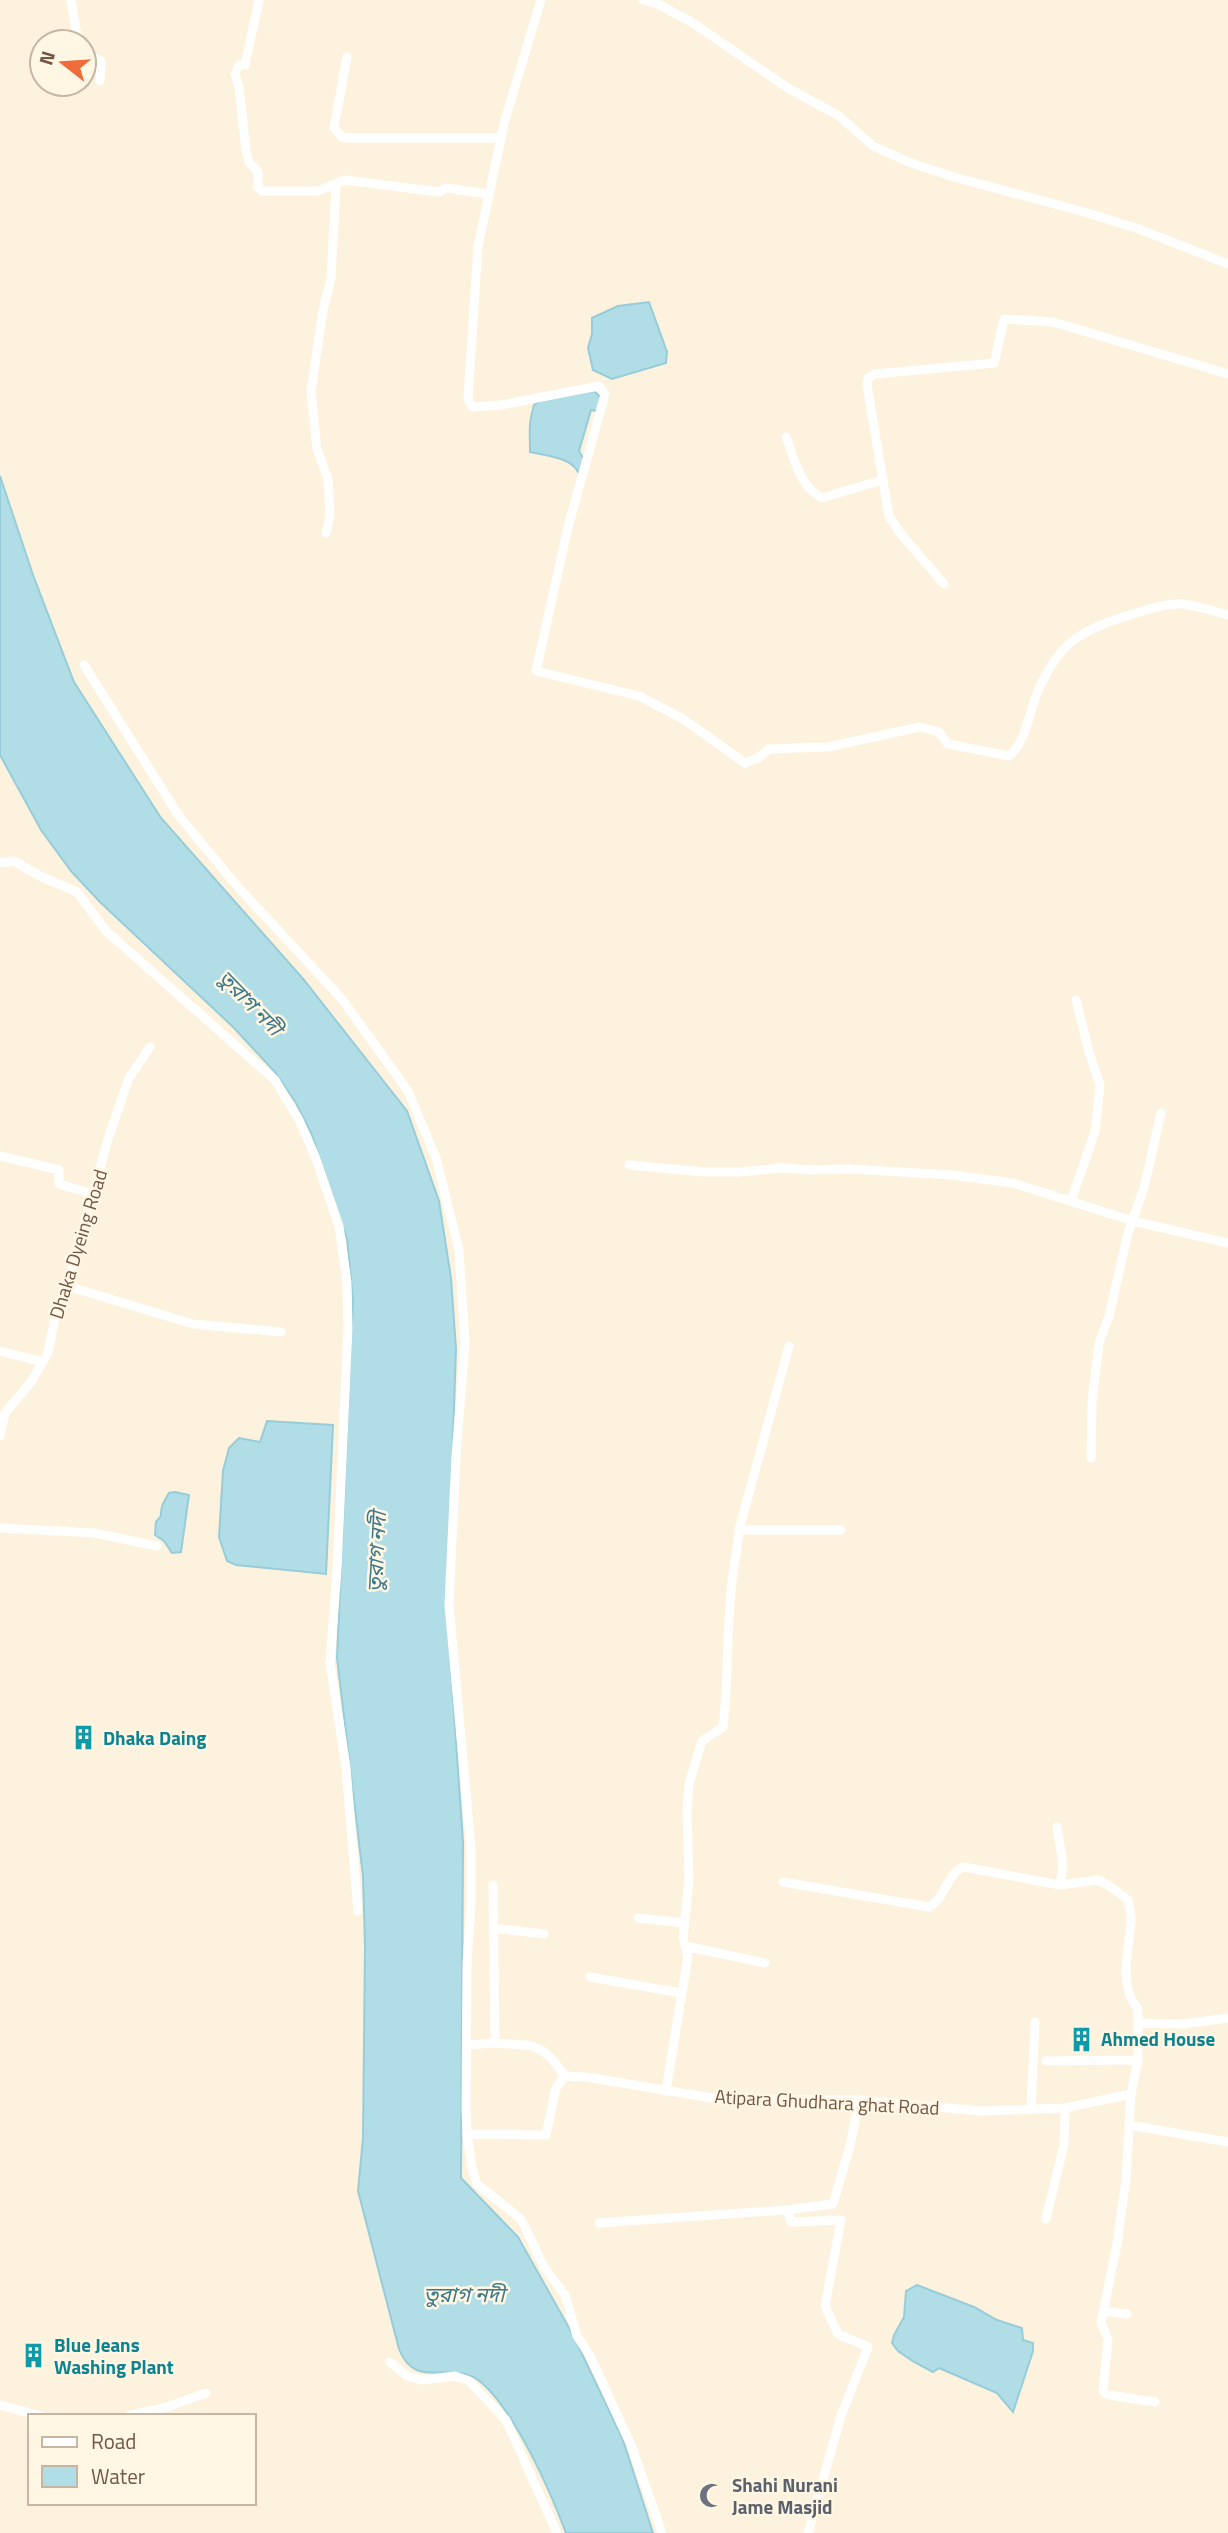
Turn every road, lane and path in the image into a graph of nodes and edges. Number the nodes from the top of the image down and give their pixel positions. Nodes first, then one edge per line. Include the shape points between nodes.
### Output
1 (71, 0) edge
2 (259, 0) edge
3 (541, 0) edge
4 (643, 0) edge
5 (659, 2) edge
6 (76, 28) edge
7 (347, 57) dead end
8 (98, 60) edge
9 (100, 81) dead end
10 (501, 138) junction
11 (336, 185) junction
12 (488, 194) junction
13 (1228, 264) edge
14 (1228, 374) edge
15 (786, 437) dead end
16 (882, 480) junction
17 (326, 533) dead end
18 (944, 584) dead end
19 (1228, 615) edge
20 (84, 664) dead end
21 (0, 863) edge
22 (1076, 1000) dead end
23 (150, 1047) dead end
24 (1161, 1113) dead end
25 (0, 1156) edge
26 (629, 1165) dead end
27 (93, 1194) junction
28 (1071, 1201) junction
29 (1133, 1221) junction
30 (1228, 1243) edge
31 (67, 1286) junction
32 (281, 1332) dead end
33 (789, 1346) dead end
34 (0, 1351) edge
35 (43, 1362) junction
36 (0, 1436) edge
37 (1091, 1458) dead end
38 (0, 1528) edge
39 (739, 1530) junction
40 (841, 1530) dead end
41 (157, 1546) dead end
42 (1057, 1828) dead end
43 (783, 1882) dead end
44 (493, 1885) dead end
45 (1060, 1885) junction
46 (358, 1911) dead end
47 (638, 1918) dead end
48 (684, 1923) junction
49 (493, 1928) junction
50 (544, 1934) dead end
51 (685, 1946) junction
52 (765, 1963) dead end
53 (590, 1977) dead end
54 (681, 1993) junction
55 (1228, 2018) edge
56 (1035, 2022) dead end
57 (1138, 2023) junction
58 (495, 2043) junction
59 (467, 2045) junction
60 (1138, 2060) junction
61 (1046, 2061) dead end
62 (565, 2076) junction
63 (666, 2091) junction
64 (1131, 2094) junction
65 (859, 2101) junction
66 (1031, 2108) junction
67 (1065, 2108) junction
68 (1129, 2125) junction
69 (467, 2134) junction
70 (1228, 2142) edge
71 (833, 2204) junction
72 (787, 2210) junction
73 (1046, 2218) dead end
74 (841, 2220) junction
75 (599, 2224) dead end
76 (1103, 2311) junction
77 (1127, 2314) dead end
78 (390, 2362) dead end
79 (206, 2393) dead end
80 (1154, 2402) dead end
81 (0, 2404) edge
82 (33, 2414) edge
83 (137, 2414) edge
84 (557, 2533) edge
85 (662, 2533) edge
86 (808, 2533) edge

1 - 6 street
2 - 11 street via 245,65 239,65 235,74 246,150 258,172 258,187 262,191 318,191
3 - 10 street
4 - 5 street
5 - 13 street via 839,116 873,146 954,177 1139,229
7 - 10 street via 334,128 343,138
8 - 9 street
10 - 12 street
11 - 12 street via 345,180
11 - 17 street via 331,279 311,391 317,449 328,479
12 - 19 street via 473,302 468,400 472,407 599,386 605,394 568,527 535,668 538,673 639,696 683,719 745,763 769,749 828,747 920,727 939,732 948,744 1009,756 1018,749 1054,658 1080,635 1096,625 1179,604
14 - 16 street via 1053,322 1004,319 993,363 868,378
15 - 16 street via 804,482 821,498
16 - 18 street via 889,516
20 - 59 street via 179,816 341,998 401,1081 436,1158 459,1250 465,1343 449,1605 471,1849
21 - 46 street via 13,861 77,892 106,931 275,1080 315,1156 339,1226 348,1329 330,1663 346,1767
22 - 28 street via 1100,1085 1094,1132
23 - 27 street, Dhaka Dyeing Road via 129,1078
24 - 29 street
25 - 27 street via 59,1170 59,1184
26 - 28 street via 704,1172 849,1168 952,1175 1013,1183
27 - 31 street, Dhaka Dyeing Road
28 - 29 street
29 - 30 street
29 - 37 street via 1099,1343
31 - 32 street via 194,1324
31 - 35 street, Dhaka Dyeing Road
33 - 39 street
34 - 35 street
35 - 36 street, Dhaka Dyeing Road via 5,1413
38 - 41 street via 94,1533
39 - 40 street
39 - 48 street via 723,1727 702,1741 689,1784
42 - 45 street via 1063,1864
43 - 45 street via 929,1907 959,1867
44 - 49 street
45 - 57 street via 1098,1880 1128,1900 1127,1978 1130,2000 1138,2008
47 - 48 street
48 - 51 street
49 - 50 street
49 - 58 street
51 - 52 street
51 - 54 street via 688,1956
53 - 54 street
54 - 63 street
55 - 57 street
56 - 66 street
57 - 60 street
58 - 59 street
58 - 62 street via 538,2046
59 - 69 street
60 - 61 street
60 - 64 street
62 - 63 street, Atipara Ghudhara ghat Road
62 - 69 street via 556,2088 546,2135
63 - 65 street, Atipara Ghudhara ghat Road via 718,2099
64 - 67 street, Atipara Ghudhara ghat Road
64 - 68 street
65 - 66 street, Atipara Ghudhara ghat Road via 980,2111
65 - 71 street
66 - 67 street, Atipara Ghudhara ghat Road
67 - 73 street via 1064,2145
68 - 70 street
68 - 76 street via 1124,2192
69 - 85 street via 477,2184 521,2219 544,2267 565,2295 577,2336 631,2445
71 - 72 street
71 - 74 street via 833,2213
72 - 74 street via 791,2222
72 - 75 street
74 - 86 street via 825,2306 838,2334 868,2347 841,2416
76 - 77 street
76 - 80 street via 1101,2323 1108,2339 1105,2394
78 - 84 street via 422,2380 455,2376 469,2381 506,2420
79 - 83 street
81 - 82 street

